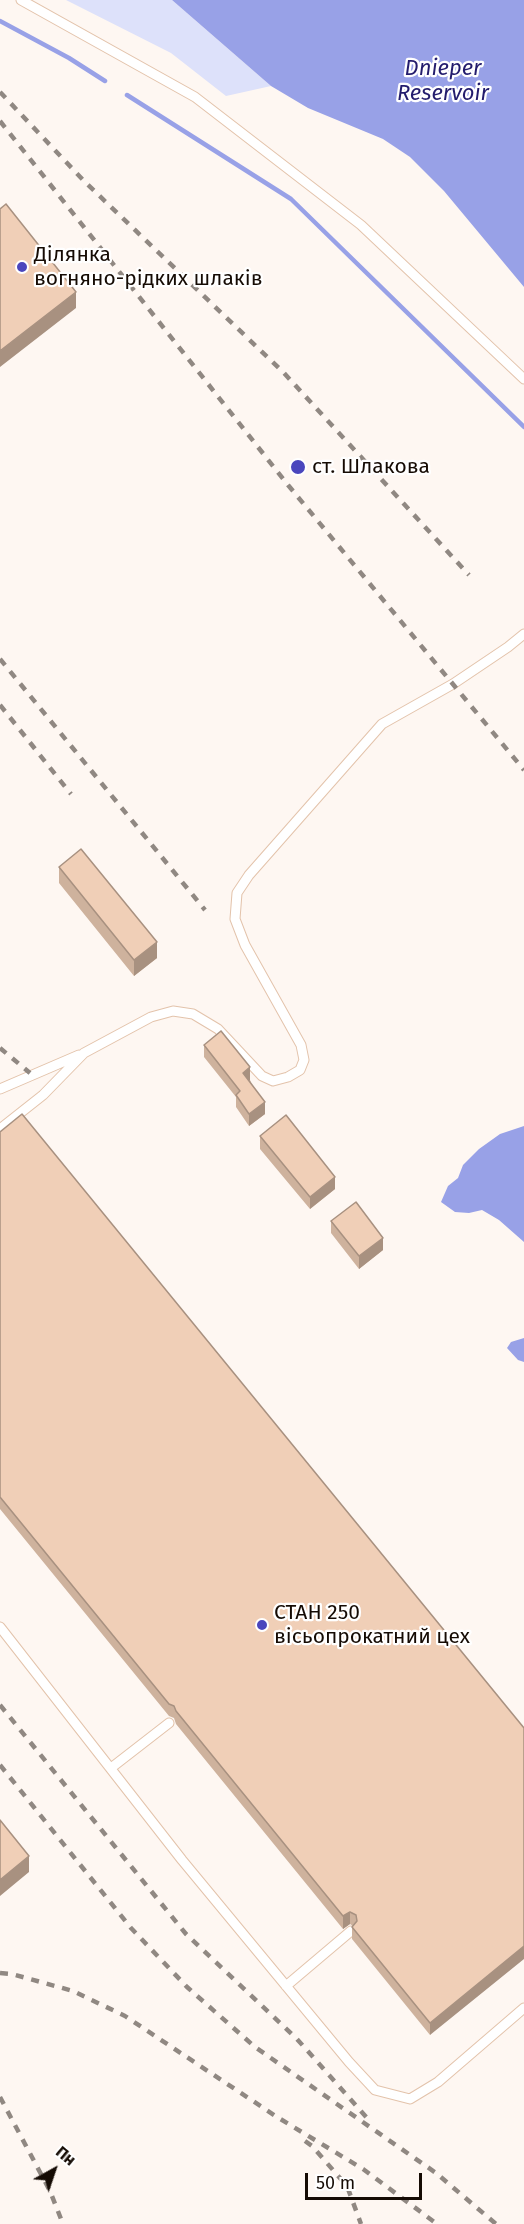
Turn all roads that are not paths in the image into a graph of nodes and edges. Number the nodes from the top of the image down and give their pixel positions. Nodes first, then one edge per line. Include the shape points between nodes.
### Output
1 (21, 0) edge
2 (524, 380) edge
3 (524, 634) edge
4 (84, 1053) junction
5 (0, 1089) edge
6 (0, 1129) edge
7 (0, 1627) edge
8 (169, 1723) dead end
9 (111, 1768) junction
10 (351, 1931) edge
11 (286, 1986) junction
12 (524, 2008) edge

1 - 2 lane via 195,97 361,225
3 - 4 lane via 453,684 382,724 237,893 235,919 245,945 301,1046 304,1060 300,1070 273,1081 262,1076 218,1029 193,1014 173,1011 152,1017
4 - 5 lane
4 - 6 lane via 43,1095
7 - 9 lane
8 - 9 lane
9 - 11 lane
10 - 11 lane
11 - 12 lane via 375,2090 410,2099 438,2082

